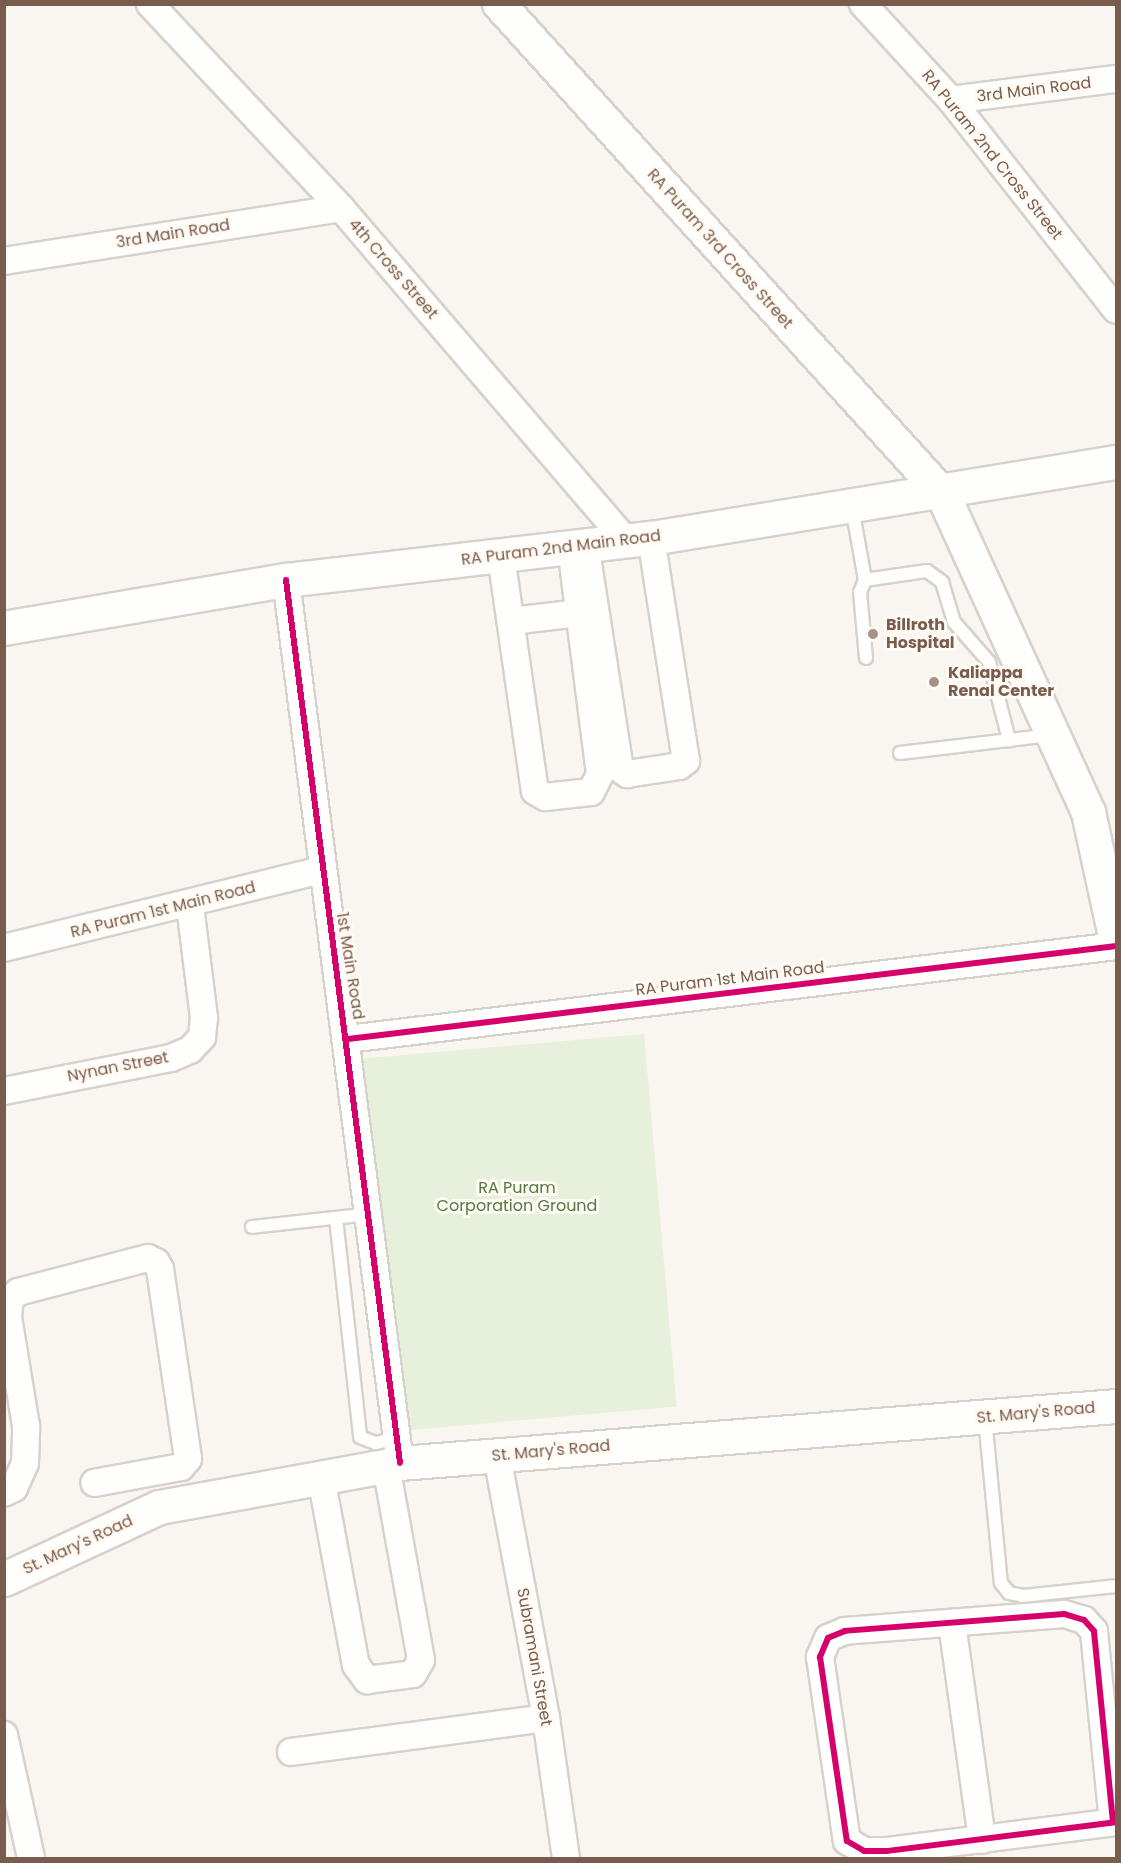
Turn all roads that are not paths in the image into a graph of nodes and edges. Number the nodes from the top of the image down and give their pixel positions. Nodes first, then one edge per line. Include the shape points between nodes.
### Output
1 (150, 4) edge
2 (499, 4) edge
3 (863, 4) edge
4 (1116, 79) edge
5 (951, 100) junction
6 (340, 208) junction
7 (4, 261) edge
8 (1116, 310) edge
9 (1116, 462) edge
10 (942, 493) junction
11 (852, 506) junction
12 (639, 539) junction
13 (577, 547) junction
14 (501, 556) junction
15 (286, 580) junction
16 (865, 580) junction
17 (579, 613) junction
18 (511, 621) junction
19 (4, 628) edge
20 (867, 658) dead end
21 (1053, 735) junction
22 (1010, 740) junction
23 (900, 753) dead end
24 (322, 870) junction
25 (190, 905) junction
26 (1116, 940) edge
27 (1116, 946) edge
28 (4, 948) edge
29 (348, 1039) junction
30 (4, 1091) edge
31 (369, 1214) junction
32 (336, 1218) junction
33 (252, 1227) dead end
34 (1116, 1406) edge
35 (985, 1417) junction
36 (394, 1456) junction
37 (497, 1456) junction
38 (321, 1478) junction
39 (94, 1483) dead end
40 (4, 1493) edge
41 (5, 1578) edge
42 (1116, 1586) edge
43 (952, 1623) junction
44 (546, 1718) junction
45 (4, 1735) edge
46 (291, 1752) dead end
47 (1115, 1822) edge
48 (982, 1840) junction
49 (31, 1858) edge
50 (566, 1858) edge

1 - 6 street, 4th Cross Street
2 - 10 street, RA Puram 3rd Cross Street
3 - 5 street, RA Puram 2nd Cross Street
4 - 5 street, 3rd Main Road
5 - 8 street, RA Puram 2nd Cross Street
6 - 7 street, 3rd Main Road
6 - 12 street, 4th Cross Street
9 - 10 main road, RA Puram 2nd Main Road
10 - 11 main road, RA Puram 2nd Main Road
10 - 21 main road
11 - 12 main road, RA Puram 2nd Main Road
11 - 16 lane
12 - 13 main road, RA Puram 2nd Main Road
12 - 13 street via 686,761 679,766 627,774 620,769
13 - 14 main road, RA Puram 2nd Main Road
13 - 17 street
14 - 15 main road, RA Puram 2nd Main Road
14 - 18 street
15 - 19 main road, RA Puram 2nd Main Road
15 - 24 street, 1st Main Road
16 - 20 lane via 860,592
16 - 22 lane via 927,571 942,582 954,622 989,662
17 - 18 street
17 - 18 street via 600,774 591,792 545,797 535,791
21 - 22 lane
21 - 26 main road via 1088,812
22 - 23 lane
24 - 25 street, RA Puram 1st Main Road
24 - 29 street, 1st Main Road
25 - 28 street, RA Puram 1st Main Road
25 - 30 street, Nynan Street via 204,1018 202,1037 190,1050 171,1058
27 - 29 street, RA Puram 1st Main Road
29 - 31 street, 1st Main Road
31 - 32 lane
31 - 36 street, 1st Main Road
32 - 33 lane
32 - 36 lane via 360,1437
34 - 35 main road, St. Mary's Road
35 - 37 main road, St. Mary's Road
35 - 42 lane via 1001,1583 1009,1593 1023,1596
36 - 37 main road, St. Mary's Road
36 - 38 main road, St. Mary's Road
36 - 38 street, 1st Main Road via 421,1660 413,1674 367,1680 356,1665
37 - 44 street, Subramani Street
38 - 41 main road, St. Mary's Road via 159,1507
39 - 40 street via 181,1467 188,1459 160,1269 148,1258 18,1292 10,1299 8,1317 26,1426 25,1463 15,1488
43 - 47 street via 1064,1614 1084,1620 1094,1631
43 - 48 street
43 - 48 street via 845,1631 828,1638 820,1657 836,1780 847,1841 864,1851
44 - 46 street
44 - 50 street, Subramani Street
45 - 49 street
47 - 48 street

